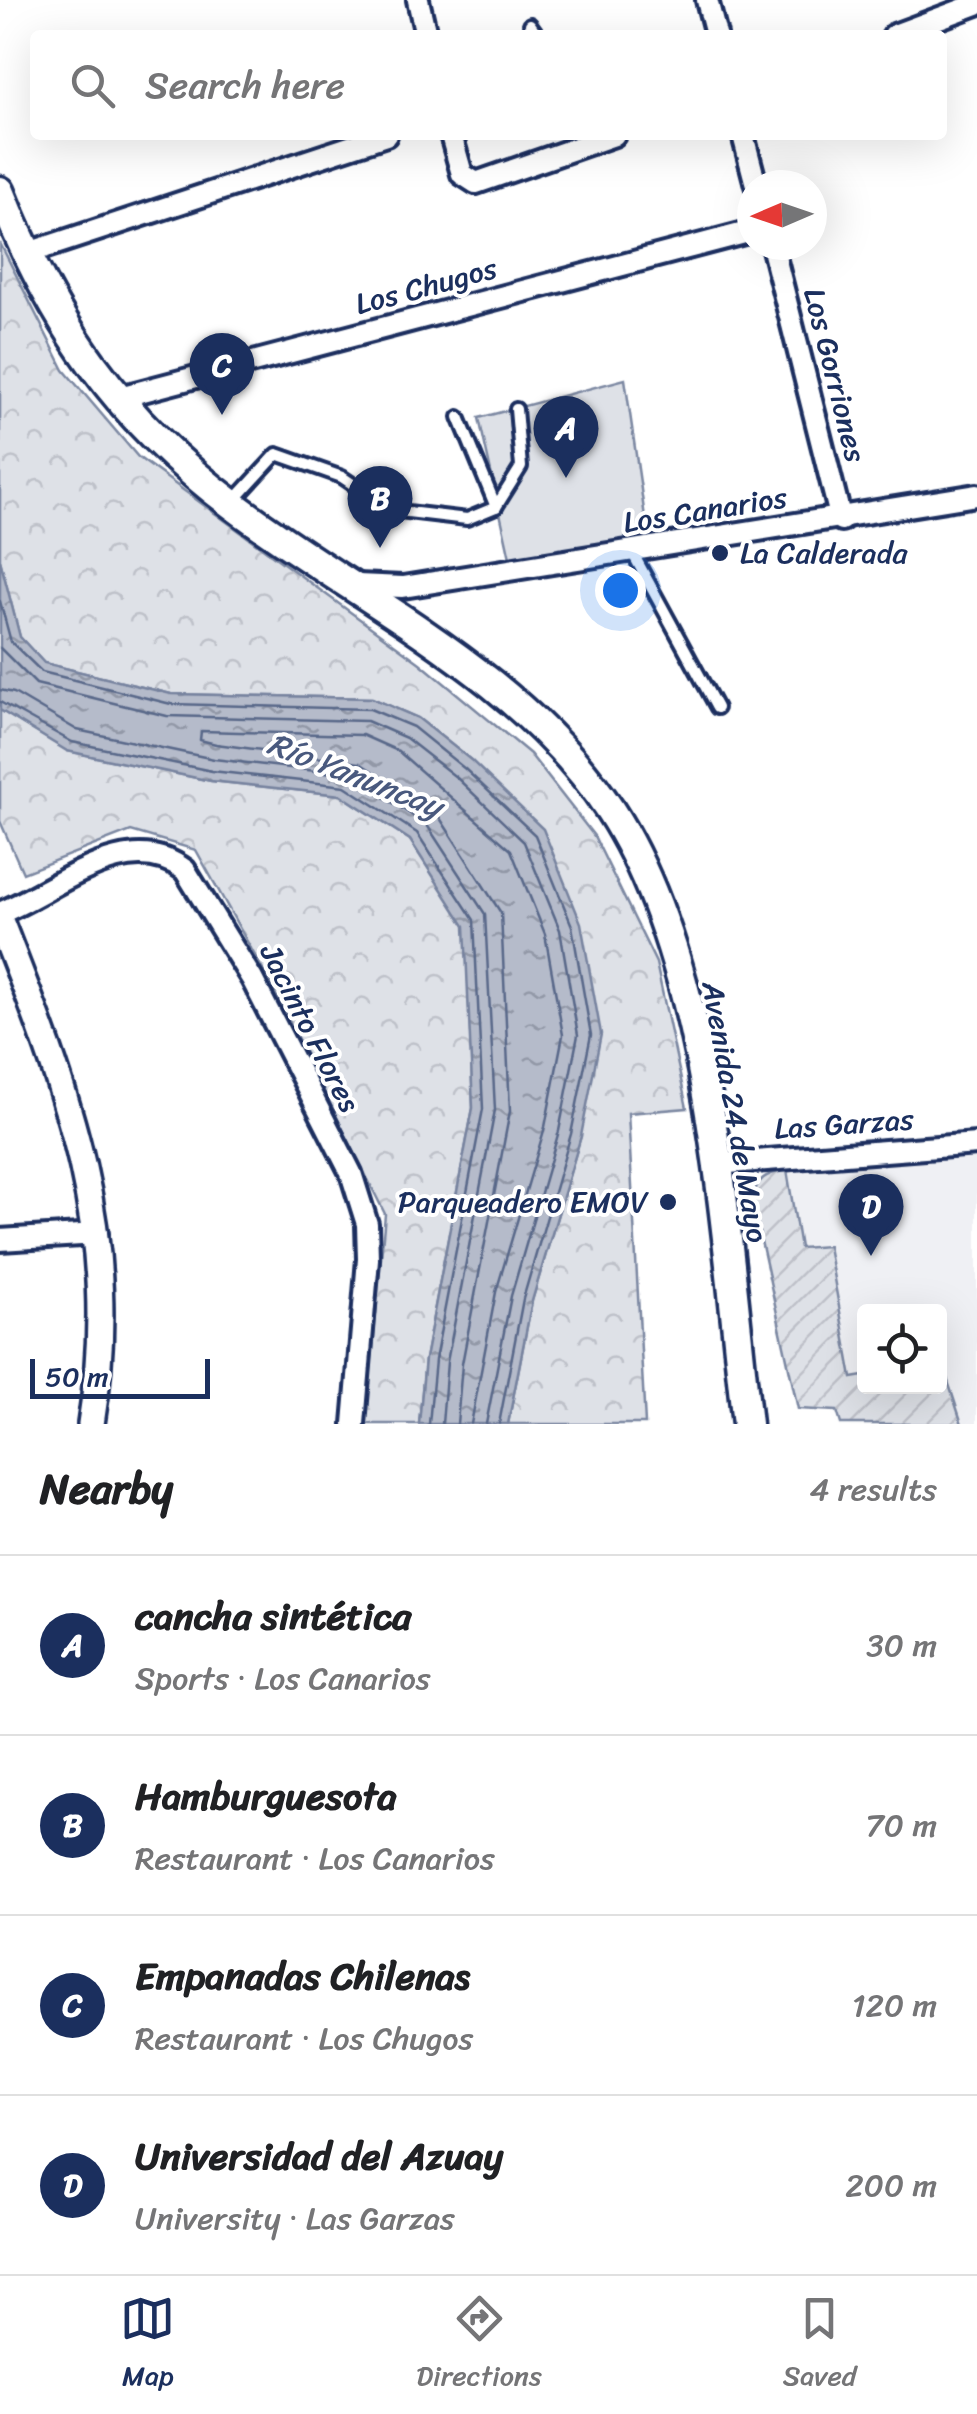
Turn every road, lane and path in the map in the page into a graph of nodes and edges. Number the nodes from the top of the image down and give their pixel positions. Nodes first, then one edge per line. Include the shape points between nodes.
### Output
1 (418, 0) edge
2 (706, 0) edge
3 (974, 3) edge
4 (530, 24) dead end
5 (425, 30) edge
6 (534, 30) edge
7 (715, 30) edge
8 (906, 30) edge
9 (371, 140) edge
10 (452, 140) edge
11 (599, 140) edge
12 (744, 140) edge
13 (752, 170) edge
14 (0, 191) edge
15 (737, 235) edge
16 (25, 254) junction
17 (776, 260) edge
18 (116, 398) junction
19 (516, 409) dead end
20 (459, 418) dead end
21 (977, 495) edge
22 (231, 504) junction
23 (496, 507) junction
24 (840, 520) junction
25 (632, 552) junction
26 (442, 581) junction
27 (352, 585) junction
28 (408, 624) junction
29 (716, 708) dead end
30 (0, 913) edge
31 (0, 921) edge
32 (977, 1144) edge
33 (715, 1164) junction
34 (97, 1234) junction
35 (0, 1240) edge
36 (91, 1424) edge
37 (354, 1424) edge
38 (747, 1424) edge

1 - 5 street
2 - 7 street
3 - 8 street
4 - 6 lane
9 - 16 street
10 - 11 street via 462,174 476,182
12 - 13 street
14 - 16 main road, Avenida 24 de Mayo
15 - 18 street, Los Chugos
16 - 18 main road, Avenida 24 de Mayo via 92,370
17 - 24 street, Los Gorriones
18 - 22 main road, Avenida 24 de Mayo
19 - 23 lane via 521,467
20 - 23 lane
21 - 24 street, Los Canarios
22 - 23 lane via 277,454 342,477 391,510 467,519
22 - 27 main road, Avenida 24 de Mayo
24 - 25 street, Los Canarios
25 - 26 street, Los Canarios
25 - 29 lane
26 - 27 street, Los Canarios
26 - 28 street via 410,600
27 - 28 main road, Avenida 24 de Mayo
28 - 33 main road, Avenida 24 de Mayo via 544,727 611,812 653,894 682,984
30 - 37 street, Jacinto Flores via 106,860 145,851 185,870 252,979 362,1206 368,1260
31 - 34 street via 76,1128
32 - 33 street, Las Garzas
33 - 38 main road, Avenida 24 de Mayo
34 - 35 street
34 - 36 street via 100,1317

